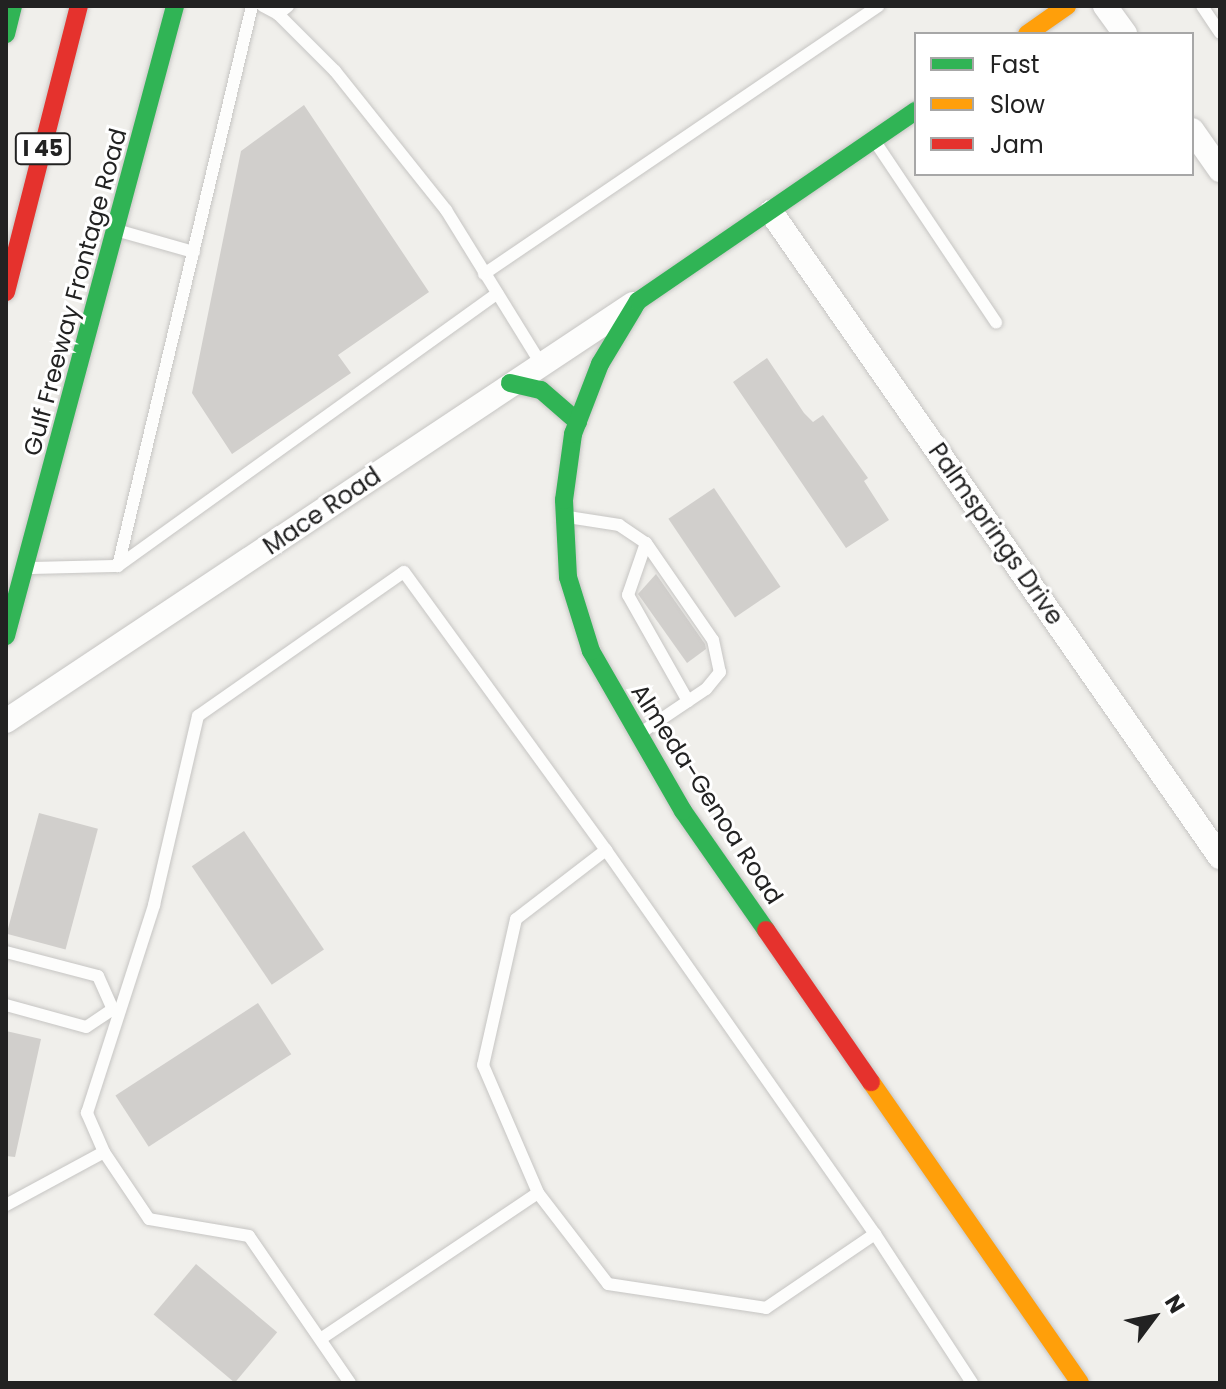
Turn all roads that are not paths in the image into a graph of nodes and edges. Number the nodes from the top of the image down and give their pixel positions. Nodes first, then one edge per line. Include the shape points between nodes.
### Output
1 (13, 6) edge
2 (79, 6) edge
3 (175, 6) edge
4 (252, 6) edge
5 (263, 6) edge
6 (879, 6) edge
7 (1066, 6) edge
8 (1105, 6) edge
9 (1202, 6) edge
10 (283, 10) edge
11 (1030, 32) edge
12 (1124, 32) edge
13 (1220, 33) edge
14 (6, 34) edge
15 (914, 112) edge
16 (1194, 133) edge
17 (874, 141) junction
18 (1220, 170) edge
19 (771, 212) junction
20 (116, 230) junction
21 (194, 252) junction
22 (484, 274) junction
23 (6, 292) edge
24 (497, 294) junction
25 (638, 301) junction
26 (996, 322) dead end
27 (540, 362) junction
28 (510, 383) junction
29 (578, 422) junction
30 (565, 516) junction
31 (646, 543) junction
32 (118, 566) junction
33 (27, 568) junction
34 (6, 636) edge
35 (688, 701) junction
36 (6, 721) edge
37 (638, 735) junction
38 (606, 850) junction
39 (1220, 857) edge
40 (6, 952) edge
41 (6, 1005) edge
42 (116, 1010) junction
43 (104, 1152) junction
44 (538, 1193) junction
45 (6, 1205) edge
46 (875, 1234) junction
47 (322, 1338) junction
48 (350, 1383) edge
49 (972, 1383) edge
50 (1080, 1383) edge

1 - 14 main road
2 - 23 main road, I 45
3 - 20 main road, Gulf Freeway Frontage Road
4 - 21 lane
5 - 10 lane
6 - 22 lane
7 - 11 main road
8 - 12 street
9 - 13 lane
10 - 22 lane via 400,149
15 - 17 main road, Almeda-Genoa Road
16 - 18 street
17 - 19 main road, Almeda-Genoa Road
17 - 26 lane
19 - 25 main road, Almeda-Genoa Road
19 - 39 street, Palmsprings Drive
20 - 21 lane
20 - 33 main road, Gulf Freeway Frontage Road
21 - 32 lane
22 - 24 lane
24 - 27 lane
24 - 32 lane
25 - 27 street, Mace Road
25 - 29 main road, Almeda-Genoa Road via 600,364
27 - 28 street, Mace Road
28 - 29 main road via 541,390
28 - 36 street, Mace Road
29 - 30 main road, Almeda-Genoa Road
30 - 31 lane via 619,525
30 - 37 main road, Almeda-Genoa Road via 568,577 591,651
31 - 35 lane via 628,595
31 - 35 lane via 713,640 720,672
32 - 33 lane
33 - 34 main road, Gulf Freeway Frontage Road
35 - 37 lane
37 - 50 main road, Almeda-Genoa Road via 683,811
38 - 42 lane via 404,572 198,716 154,905
38 - 44 lane via 516,919 483,1065
38 - 46 lane
40 - 42 lane via 98,976
41 - 42 lane via 86,1027
42 - 43 lane via 87,1113
43 - 45 lane
43 - 47 lane via 149,1219 249,1236
44 - 46 lane via 608,1284 766,1308
44 - 47 lane
46 - 49 lane
47 - 48 lane

